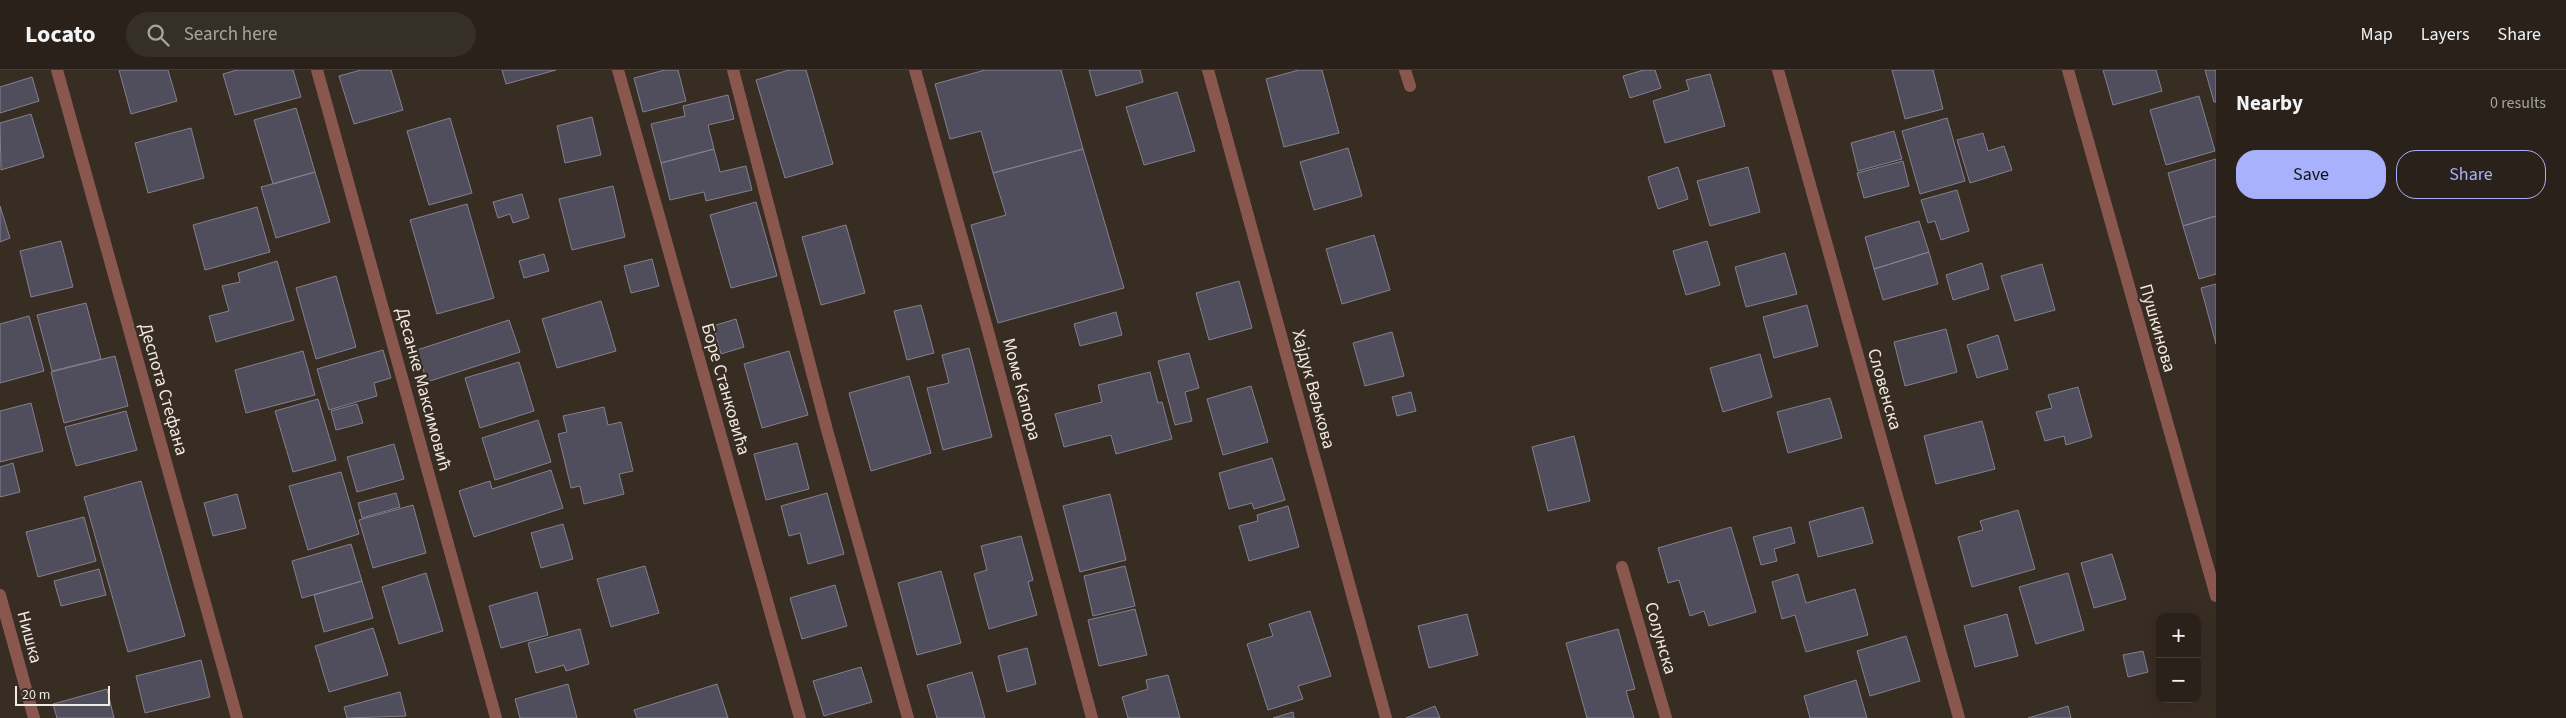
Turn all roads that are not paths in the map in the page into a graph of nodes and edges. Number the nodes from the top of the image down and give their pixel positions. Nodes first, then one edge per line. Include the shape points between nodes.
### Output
1 (57, 70) edge
2 (317, 70) edge
3 (618, 70) edge
4 (732, 70) edge
5 (915, 70) edge
6 (1208, 70) edge
7 (1405, 70) edge
8 (1778, 70) edge
9 (2068, 70) edge
10 (1410, 86) dead end
11 (1622, 567) dead end
12 (0, 595) edge
13 (2216, 596) edge
14 (34, 718) edge
15 (237, 718) edge
16 (496, 718) edge
17 (800, 718) edge
18 (908, 718) edge
19 (1092, 718) edge
20 (1386, 718) edge
21 (1666, 718) edge
22 (1959, 718) edge

1 - 15 street, Деспота Стефана
2 - 16 street, Десанке Максимовић
3 - 17 street, Боре Станковића
4 - 18 street via 822,411
5 - 19 street, Моме Капора
6 - 20 street, Хајдук Вељкова
7 - 10 street
8 - 22 street, Словенска
9 - 13 street, Пушкинова
11 - 21 street, Солунска
12 - 14 street, Нишка

